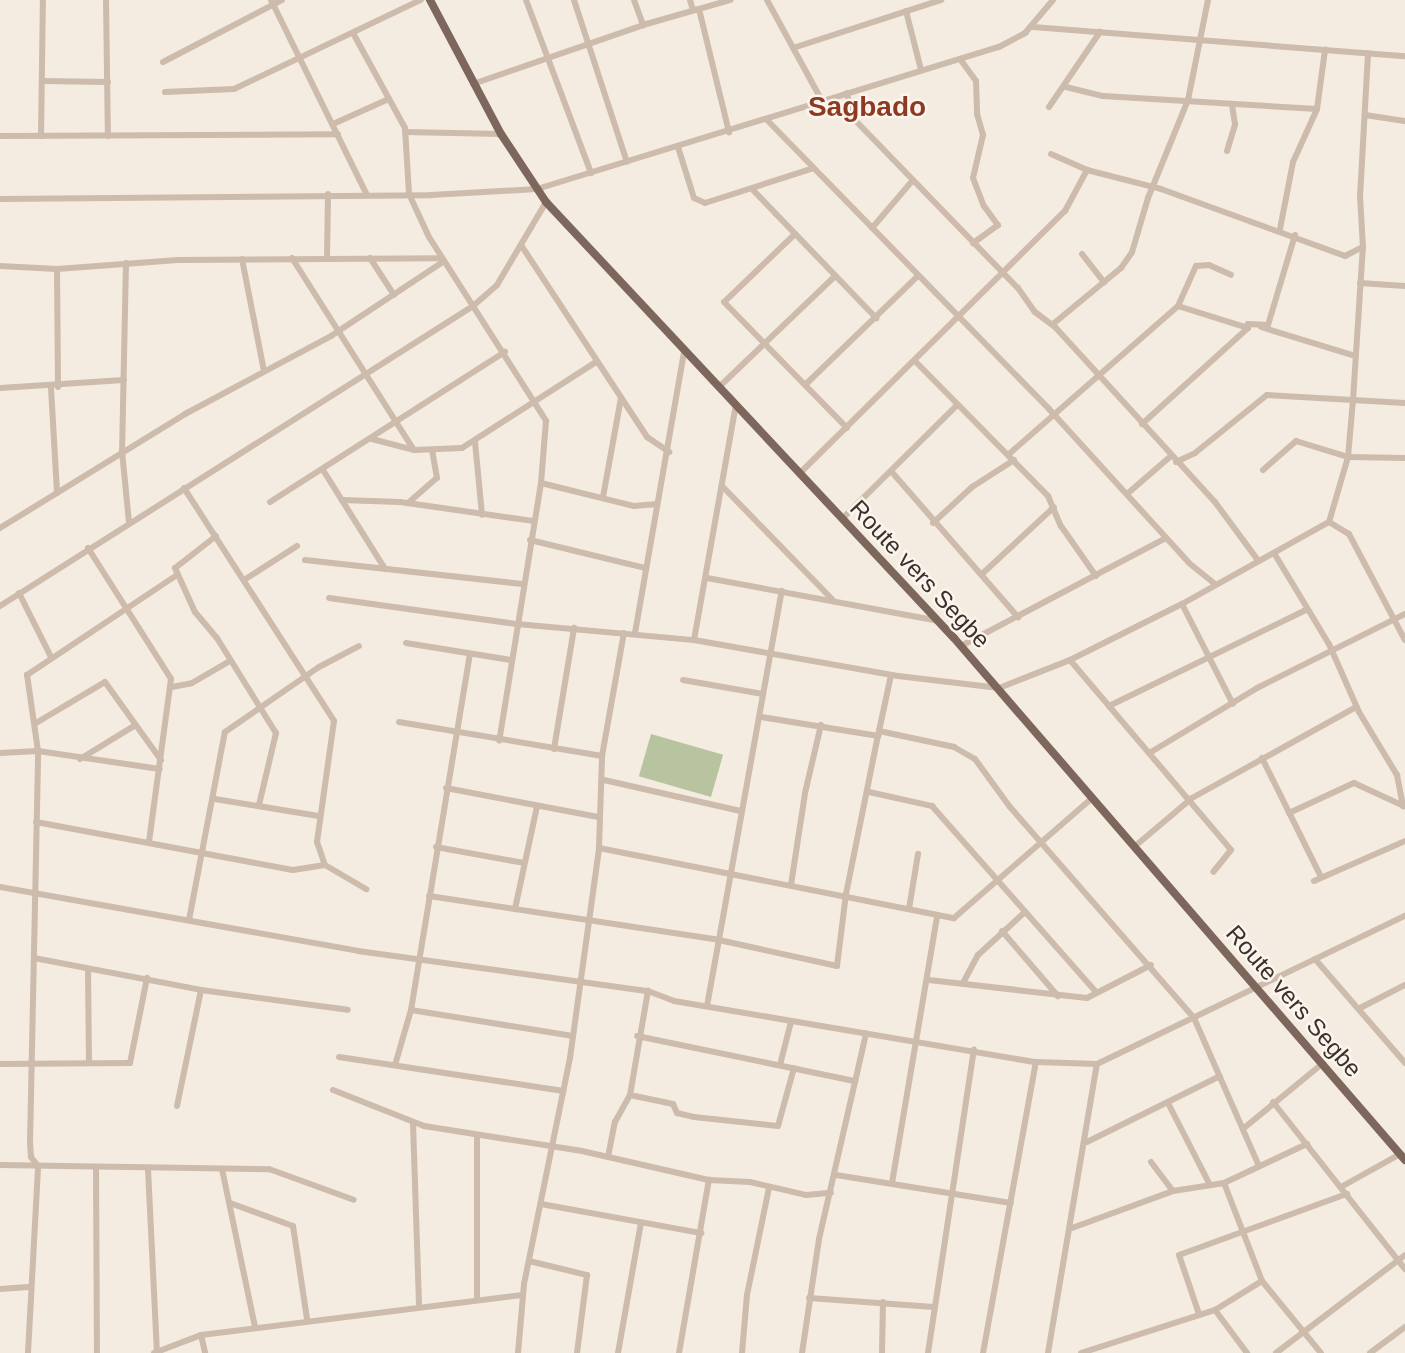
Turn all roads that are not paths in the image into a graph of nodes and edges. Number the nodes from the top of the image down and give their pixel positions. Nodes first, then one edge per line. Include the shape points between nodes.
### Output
1 (43, 0) edge
2 (106, 0) edge
3 (282, 0) edge
4 (421, 0) edge
5 (430, 0) edge
6 (526, 0) edge
7 (574, 0) edge
8 (634, 0) edge
9 (690, 0) edge
10 (730, 0) edge
11 (767, 0) edge
12 (941, 0) edge
13 (1053, 0) edge
14 (1208, 0) edge
15 (272, 2) edge
16 (696, 10) junction
17 (906, 11) junction
18 (643, 24) junction
19 (1033, 27) junction
20 (1100, 32) junction
21 (353, 33) junction
22 (1202, 41) junction
23 (588, 44) junction
24 (793, 48) junction
25 (1325, 50) junction
26 (1368, 53) junction
27 (1405, 56) edge
28 (548, 57) junction
29 (300, 59) junction
30 (960, 59) junction
31 (163, 62) dead end
32 (921, 70) junction
33 (42, 81) junction
34 (108, 82) junction
35 (473, 84) junction
36 (1066, 88) junction
37 (165, 92) dead end
38 (847, 93) junction
39 (388, 99) junction
40 (822, 101) junction
41 (1186, 103) junction
42 (1232, 104) junction
43 (1049, 107) dead end
44 (1317, 109) junction
45 (1365, 115) junction
46 (768, 121) junction
47 (1405, 121) edge
48 (333, 124) junction
49 (405, 132) junction
50 (729, 132) junction
51 (338, 134) junction
52 (501, 134) junction
53 (0, 136) edge
54 (41, 136) junction
55 (108, 136) junction
56 (678, 147) junction
57 (1227, 151) dead end
58 (1051, 154) dead end
59 (627, 162) junction
60 (814, 168) junction
61 (1087, 170) junction
62 (591, 173) junction
63 (913, 180) junction
64 (1152, 187) junction
65 (537, 189) junction
66 (752, 190) junction
67 (366, 193) junction
68 (328, 194) junction
69 (409, 194) junction
70 (0, 199) edge
71 (547, 202) junction
72 (872, 229) junction
73 (1280, 229) junction
74 (795, 234) junction
75 (1295, 235) junction
76 (973, 243) junction
77 (521, 245) junction
78 (1363, 247) junction
79 (1082, 254) dead end
80 (292, 258) junction
81 (327, 258) junction
82 (370, 258) junction
83 (242, 259) junction
84 (441, 260) junction
85 (126, 264) junction
86 (0, 266) edge
87 (57, 269) junction
88 (1004, 274) junction
89 (1231, 275) dead end
90 (835, 276) junction
91 (918, 276) junction
92 (1104, 282) junction
93 (1360, 284) junction
94 (1405, 286) edge
95 (394, 295) junction
96 (473, 306) junction
97 (1178, 306) junction
98 (958, 317) junction
99 (876, 318) junction
100 (1053, 324) junction
101 (1248, 326) junction
102 (337, 332) junction
103 (765, 344) junction
104 (684, 351) junction
105 (505, 352) junction
106 (1352, 355) junction
107 (915, 360) junction
108 (596, 362) junction
109 (264, 371) junction
110 (1099, 375) junction
111 (363, 376) junction
112 (124, 380) junction
113 (805, 385) junction
114 (55, 387) junction
115 (719, 387) junction
116 (0, 388) edge
117 (621, 398) junction
118 (1353, 400) junction
119 (536, 403) junction
120 (1405, 403) edge
121 (736, 405) junction
122 (956, 406) junction
123 (1052, 413) junction
124 (396, 424) junction
125 (1142, 424) junction
126 (846, 428) junction
127 (372, 439) junction
128 (475, 442) junction
129 (414, 450) junction
130 (122, 451) junction
131 (432, 451) junction
132 (669, 452) junction
133 (1171, 456) junction
134 (1012, 457) junction
135 (1348, 457) junction
136 (1405, 458) edge
137 (1176, 462) junction
138 (323, 470) junction
139 (1263, 470) dead end
140 (891, 471) junction
141 (800, 473) junction
142 (541, 483) junction
143 (722, 486) junction
144 (184, 488) junction
145 (57, 494) junction
146 (1127, 495) junction
147 (603, 497) junction
148 (342, 500) junction
149 (270, 502) dead end
150 (408, 503) junction
151 (657, 504) junction
152 (1054, 507) junction
153 (482, 514) junction
154 (843, 518) junction
155 (533, 521) junction
156 (129, 522) junction
157 (1329, 522) junction
158 (933, 523) junction
159 (0, 528) edge
160 (216, 536) junction
161 (1166, 538) junction
162 (530, 540) junction
163 (297, 546) dead end
164 (88, 548) junction
165 (1274, 553) junction
166 (1257, 559) junction
167 (305, 560) dead end
168 (645, 568) junction
169 (385, 569) junction
170 (982, 574) junction
171 (177, 575) junction
172 (1096, 576) junction
173 (707, 578) junction
174 (244, 580) junction
175 (523, 584) junction
176 (1215, 584) junction
177 (782, 591) junction
178 (19, 593) junction
179 (329, 598) dead end
180 (834, 601) junction
181 (1182, 604) junction
182 (0, 606) edge
183 (127, 608) junction
184 (1306, 610) junction
185 (1405, 614) edge
186 (1018, 617) junction
187 (1394, 620) junction
188 (939, 622) junction
189 (517, 624) junction
190 (574, 628) junction
191 (624, 633) junction
192 (635, 634) junction
193 (1405, 639) edge
194 (694, 640) junction
195 (406, 643) dead end
196 (359, 646) dead end
197 (961, 646) junction
198 (1331, 648) junction
199 (772, 654) junction
200 (470, 655) junction
201 (51, 657) junction
202 (1209, 658) junction
203 (511, 660) junction
204 (1070, 660) junction
205 (230, 661) junction
206 (307, 675) junction
207 (891, 675) junction
208 (683, 680) dead end
209 (172, 687) junction
210 (999, 688) junction
211 (763, 694) junction
212 (1233, 704) junction
213 (1109, 706) junction
214 (1356, 706) junction
215 (258, 707) junction
216 (761, 717) junction
217 (399, 722) dead end
218 (36, 723) junction
219 (821, 725) junction
220 (134, 726) junction
221 (458, 733) junction
222 (879, 733) junction
223 (499, 741) junction
224 (554, 749) junction
225 (38, 751) junction
226 (0, 752) edge
227 (1151, 752) junction
228 (602, 756) junction
229 (1262, 758) junction
230 (80, 759) junction
231 (161, 760) junction
232 (160, 769) junction
233 (604, 780) junction
234 (446, 789) junction
235 (869, 792) junction
236 (1192, 798) junction
237 (215, 799) junction
238 (1092, 799) junction
239 (259, 805) junction
240 (537, 806) junction
241 (1404, 806) edge
242 (741, 811) junction
243 (1289, 813) junction
244 (319, 816) junction
245 (598, 817) junction
246 (36, 822) junction
247 (1405, 841) edge
248 (149, 842) junction
249 (1042, 842) junction
250 (1134, 846) junction
251 (436, 847) junction
252 (599, 848) junction
253 (204, 854) junction
254 (918, 854) dead end
255 (524, 863) junction
256 (325, 865) junction
257 (731, 872) junction
258 (1213, 872) dead end
259 (997, 881) junction
260 (791, 884) junction
261 (0, 887) edge
262 (366, 888) dead end
263 (34, 892) junction
264 (846, 894) junction
265 (429, 896) junction
266 (515, 909) junction
267 (909, 909) junction
268 (1025, 912) junction
269 (937, 916) junction
270 (1405, 916) edge
271 (189, 920) junction
272 (586, 922) junction
273 (1002, 931) junction
274 (719, 940) junction
275 (34, 958) junction
276 (1315, 959) junction
277 (416, 960) junction
278 (1151, 965) junction
279 (89, 969) junction
280 (147, 978) junction
281 (929, 980) junction
282 (582, 983) junction
283 (963, 983) junction
284 (1405, 985) edge
285 (1255, 987) junction
286 (201, 990) junction
287 (648, 991) junction
288 (1097, 993) junction
289 (1059, 997) junction
290 (707, 1006) junction
291 (1360, 1008) junction
292 (348, 1010) dead end
293 (411, 1010) junction
294 (1194, 1018) junction
295 (791, 1022) junction
296 (866, 1033) junction
297 (573, 1036) junction
298 (637, 1036) junction
299 (917, 1041) junction
300 (974, 1049) junction
301 (339, 1056) dead end
302 (89, 1062) junction
303 (1036, 1062) junction
304 (1323, 1063) junction
305 (1405, 1063) edge
306 (0, 1064) edge
307 (1097, 1064) junction
308 (33, 1065) junction
309 (395, 1065) junction
310 (780, 1065) junction
311 (794, 1068) junction
312 (1220, 1076) junction
313 (855, 1081) junction
314 (333, 1090) dead end
315 (563, 1091) junction
316 (630, 1096) junction
317 (1273, 1102) junction
318 (1168, 1103) junction
319 (177, 1106) dead end
320 (413, 1123) junction
321 (1244, 1128) junction
322 (477, 1136) junction
323 (1087, 1142) junction
324 (1307, 1144) junction
325 (552, 1147) junction
326 (608, 1157) junction
327 (1403, 1157) edge
328 (1151, 1162) dead end
329 (0, 1165) edge
330 (38, 1166) junction
331 (1259, 1166) junction
332 (96, 1167) junction
333 (148, 1169) junction
334 (222, 1169) junction
335 (836, 1175) junction
336 (709, 1181) junction
337 (892, 1183) junction
338 (1224, 1183) junction
339 (1210, 1185) junction
340 (1342, 1187) junction
341 (769, 1188) junction
342 (952, 1191) junction
343 (1173, 1191) junction
344 (831, 1193) junction
345 (1347, 1194) junction
346 (354, 1200) dead end
347 (230, 1203) junction
348 (1011, 1203) junction
349 (541, 1204) junction
350 (641, 1223) junction
351 (1072, 1228) junction
352 (1244, 1232) junction
353 (701, 1233) junction
354 (1405, 1255) edge
355 (1398, 1260) junction
356 (529, 1261) junction
357 (1405, 1269) edge
358 (1262, 1281) junction
359 (29, 1287) junction
360 (0, 1289) edge
361 (523, 1294) junction
362 (477, 1298) junction
363 (809, 1298) junction
364 (883, 1302) junction
365 (419, 1307) junction
366 (934, 1307) junction
367 (1215, 1310) junction
368 (1199, 1314) junction
369 (307, 1319) junction
370 (1405, 1326) edge
371 (255, 1327) junction
372 (1306, 1332) junction
373 (201, 1335) junction
374 (155, 1352) edge
375 (740, 1352) edge
376 (29, 1353) edge
377 (97, 1353) edge
378 (205, 1353) edge
379 (518, 1353) edge
380 (577, 1353) edge
381 (618, 1353) edge
382 (679, 1353) edge
383 (802, 1353) edge
384 (882, 1353) edge
385 (928, 1353) edge
386 (983, 1353) edge
387 (1048, 1353) edge
388 (1084, 1353) edge
389 (1247, 1353) edge
390 (1276, 1353) edge
391 (1321, 1353) edge
392 (1370, 1353) edge

1 - 33 street
2 - 34 street
3 - 15 street
4 - 21 street
5 - 35 main road, Route vers Segbe
6 - 28 street
7 - 23 street
8 - 18 street
9 - 16 street
10 - 16 street
11 - 24 street
12 - 17 street
13 - 19 street
14 - 22 street
15 - 29 street
15 - 31 street
16 - 18 street
16 - 50 street
17 - 24 street
17 - 32 street
18 - 23 street
19 - 20 street
19 - 30 street via 1007,43
20 - 22 street
20 - 36 street
21 - 29 street
21 - 39 street
22 - 25 street
22 - 41 street
23 - 28 street
23 - 59 street
24 - 40 street
25 - 26 street
25 - 44 street
26 - 27 street
26 - 45 street
28 - 35 street
28 - 62 street
29 - 37 street via 229,92
29 - 48 street
30 - 32 street
30 - 76 street via 976,81 983,135 973,178 998,225
32 - 38 street
33 - 34 street
33 - 54 street
34 - 55 street
35 - 52 main road, Route vers Segbe
36 - 41 street
36 - 43 street
38 - 40 street
38 - 63 street via 852,117
39 - 48 street
39 - 49 street
40 - 46 street
41 - 42 street
41 - 64 street
42 - 44 street
42 - 57 street via 1235,124
44 - 73 street via 1293,162
45 - 47 street
45 - 78 street via 1360,197
46 - 50 street
46 - 60 street
48 - 51 street
49 - 52 street
49 - 69 street
50 - 56 street
51 - 55 street
51 - 67 street
52 - 65 main road, Route vers Segbe
53 - 54 street
54 - 55 street
56 - 59 street
56 - 66 street via 699,202
58 - 61 street
59 - 62 street
60 - 66 street
60 - 72 street
61 - 64 street
61 - 88 street via 1070,205
62 - 65 street
63 - 72 street
63 - 76 street
64 - 73 street
64 - 92 street via 1132,252
65 - 69 street
65 - 71 main road, Route vers Segbe
66 - 74 street
67 - 68 street
67 - 69 street
68 - 70 street
68 - 81 street
69 - 84 street
71 - 77 street
71 - 104 main road, Route vers Segbe
72 - 91 street
73 - 75 street
74 - 90 street
74 - 103 street via 724,302
75 - 78 street via 1345,256
75 - 101 street via 1268,325
76 - 88 street
77 - 96 street via 497,285
77 - 108 street
78 - 93 street
79 - 92 street
80 - 81 street
80 - 83 street
80 - 102 street
81 - 82 street
82 - 84 street
82 - 95 street
83 - 85 street
83 - 109 street
84 - 95 street
84 - 96 street
85 - 87 street
85 - 112 street
86 - 87 street
87 - 114 street
88 - 98 street
88 - 100 street via 1035,312
89 - 97 street via 1209,265 1196,266
90 - 99 street
90 - 103 street
91 - 98 street
91 - 99 street
92 - 100 street
93 - 94 street
93 - 106 street
95 - 102 street
96 - 105 street
96 - 111 street
97 - 101 street
97 - 110 street
98 - 107 street
98 - 123 street
99 - 113 street
100 - 110 street
101 - 106 street
101 - 125 street
102 - 109 street
102 - 111 street
103 - 113 street
103 - 115 street
104 - 115 main road, Route vers Segbe
104 - 132 street
105 - 119 street
105 - 124 street
106 - 118 street
107 - 122 street
107 - 126 street
108 - 117 street
108 - 119 street
109 - 130 street
110 - 123 street
110 - 125 street
111 - 124 street
111 - 144 street
112 - 114 street
112 - 130 street
113 - 126 street
114 - 116 street
114 - 145 street
115 - 121 main road, Route vers Segbe
117 - 132 street via 647,437
117 - 147 street
118 - 120 street
118 - 135 street
118 - 137 street via 1262,397 1195,453
119 - 128 street
119 - 142 street via 547,429
121 - 141 main road, Route vers Segbe
121 - 143 street
122 - 134 street
122 - 140 street
123 - 134 street
123 - 146 street
124 - 127 street
124 - 129 street
125 - 133 street
126 - 141 street
127 - 129 street
127 - 138 street
128 - 131 street via 451,452
128 - 153 street
129 - 131 street
130 - 145 street
130 - 156 street
131 - 150 street via 437,478
132 - 151 street
133 - 137 street
133 - 146 street
134 - 152 street
134 - 158 street
135 - 136 street
135 - 139 street via 1296,441
135 - 157 street
137 - 166 street via 1215,502
138 - 148 street
138 - 149 street
140 - 154 street
140 - 158 street
141 - 154 main road, Route vers Segbe
142 - 147 street
142 - 155 street
143 - 173 street
143 - 180 street
144 - 156 street
144 - 160 street
145 - 159 street
146 - 161 street
147 - 151 street via 645,508
148 - 150 street
148 - 169 street
150 - 153 street
151 - 168 street
152 - 170 street
152 - 172 street via 1061,526
153 - 155 street
154 - 188 main road, Route vers Segbe
155 - 162 street
156 - 164 street
157 - 165 street
157 - 187 street via 1349,534
158 - 170 street
160 - 171 street via 178,562
160 - 174 street
161 - 172 street
161 - 176 street
162 - 168 street
162 - 175 street
163 - 174 street
164 - 178 street
164 - 183 street
165 - 166 street
165 - 184 street
166 - 176 street
167 - 169 street
168 - 192 street
169 - 175 street
170 - 186 street
171 - 183 street
171 - 205 street via 195,612
172 - 186 street
173 - 177 street
173 - 194 street
174 - 206 street
175 - 189 street
176 - 181 street
177 - 180 street
177 - 199 street
178 - 182 street
178 - 201 street
179 - 189 street
180 - 188 street
181 - 202 street
181 - 204 street
183 - 201 street
183 - 209 street via 170,676
184 - 198 street
184 - 202 street
185 - 187 street
186 - 197 street
187 - 193 street
187 - 198 street
188 - 197 main road, Route vers Segbe
189 - 190 street
189 - 203 street
190 - 191 street
190 - 224 street
191 - 192 street
191 - 228 street
192 - 194 street
194 - 199 street
195 - 200 street
196 - 206 street
197 - 210 main road, Route vers Segbe
198 - 212 street via 1316,662
198 - 214 street
199 - 207 street
199 - 211 street
200 - 203 street
200 - 221 street
201 - 218 street via 27,675
202 - 212 street
202 - 213 street
203 - 223 street
204 - 210 street
204 - 213 street
205 - 209 street via 192,683
205 - 215 street
206 - 215 street
206 - 244 street via 335,723
207 - 210 street
207 - 222 street
208 - 211 street
209 - 231 street
210 - 238 main road, Route vers Segbe
211 - 216 street
212 - 227 street
213 - 227 street
214 - 229 street
214 - 241 street via 1397,775
215 - 237 street via 225,732
215 - 239 street via 277,738
216 - 219 street
216 - 242 street
217 - 221 street
218 - 220 street via 103,682
218 - 225 street
219 - 222 street
219 - 260 street
220 - 230 street
220 - 231 street
221 - 223 street
221 - 234 street
222 - 235 street
222 - 249 street via 954,747 970,756
223 - 224 street
224 - 228 street
225 - 226 street
225 - 230 street
225 - 246 street
227 - 236 street
228 - 233 street
229 - 236 street
229 - 243 street
230 - 232 street
231 - 232 street
232 - 248 street
233 - 242 street
233 - 245 street
234 - 240 street
234 - 251 street
235 - 259 street via 932,806
235 - 264 street
236 - 250 street
236 - 258 street via 1232,851
237 - 239 street
237 - 253 street
238 - 249 street
238 - 250 main road, Route vers Segbe
239 - 244 street
240 - 245 street
240 - 255 street
241 - 243 street via 1354,783
242 - 257 street
243 - 247 street via 1317,879
244 - 256 street via 317,842
245 - 252 street
246 - 248 street
246 - 263 street
248 - 253 street
249 - 259 street
249 - 278 street
250 - 285 main road, Route vers Segbe
251 - 255 street
251 - 265 street
252 - 257 street
252 - 272 street
253 - 256 street via 293,870
253 - 271 street
254 - 267 street
255 - 266 street
256 - 262 street
257 - 260 street
257 - 274 street
259 - 268 street
259 - 269 street via 954,918
260 - 264 street
261 - 263 street
263 - 271 street
263 - 275 street
264 - 267 street
264 - 274 street via 836,965
265 - 266 street
265 - 277 street
266 - 272 street
267 - 269 street
268 - 273 street
268 - 288 street
269 - 281 street
270 - 276 street
271 - 277 street
272 - 274 street
272 - 282 street
273 - 283 street via 978,955
273 - 289 street
274 - 290 street
275 - 279 street
275 - 308 street
276 - 285 street
276 - 291 street
277 - 282 street
277 - 293 street
278 - 288 street
278 - 294 street
279 - 280 street
279 - 302 street
280 - 286 street
280 - 302 street via 130,1063
281 - 283 street
281 - 299 street
282 - 287 street
282 - 297 street
283 - 289 street
284 - 291 street
285 - 294 street
285 - 304 main road, Route vers Segbe
286 - 292 street
286 - 319 street
287 - 290 street
287 - 298 street
288 - 289 street via 1087,998
290 - 295 street
291 - 305 street
293 - 297 street
293 - 309 street
294 - 307 street
294 - 312 street
295 - 296 street
295 - 310 street
296 - 299 street
296 - 313 street
297 - 315 street
298 - 310 street
298 - 316 street
299 - 300 street
299 - 337 street
300 - 303 street
300 - 342 street
301 - 309 street
302 - 308 street
303 - 307 street
303 - 348 street
304 - 317 street
304 - 327 main road, Route vers Segbe
306 - 308 street
307 - 323 street
308 - 330 street via 30,1143 31,1157
309 - 315 street
310 - 311 street
311 - 313 street
311 - 316 street via 778,1126 694,1117 677,1113 673,1104
312 - 318 street
312 - 321 street
313 - 335 street
314 - 320 street
315 - 325 street
316 - 326 street via 615,1122
317 - 321 street
317 - 324 street
318 - 323 street
318 - 339 street
320 - 322 street
320 - 365 street
321 - 331 street
322 - 325 street
322 - 362 street
323 - 351 street
324 - 331 street
324 - 340 street
325 - 326 street
325 - 349 street
326 - 336 street
327 - 340 street
328 - 343 street
329 - 330 street
330 - 332 street
330 - 359 street
331 - 338 street
332 - 333 street
332 - 377 street
333 - 334 street
333 - 374 street
334 - 346 street via 275,1171
334 - 347 street
335 - 337 street
335 - 344 street
336 - 341 street
336 - 353 street
337 - 342 street
338 - 339 street
338 - 352 street
339 - 343 street
340 - 345 street
341 - 344 street via 806,1195
341 - 375 street
342 - 348 street
342 - 366 street
343 - 351 street
344 - 363 street
345 - 352 street
345 - 355 street
347 - 369 street via 293,1226
347 - 371 street
348 - 386 street
349 - 350 street
349 - 356 street
350 - 353 street
350 - 381 street
351 - 387 street
352 - 358 street
352 - 368 street via 1179,1255
353 - 382 street
354 - 355 street
355 - 357 street
355 - 372 street
356 - 361 street
356 - 380 street via 587,1275
358 - 367 street
358 - 372 street
359 - 360 street
359 - 376 street
361 - 362 street
361 - 379 street
362 - 365 street
363 - 364 street
363 - 383 street
364 - 366 street
364 - 384 street
365 - 369 street
366 - 385 street
367 - 368 street
367 - 389 street
368 - 388 street
369 - 371 street
370 - 392 street
371 - 373 street
372 - 390 street
372 - 391 street
373 - 374 street
373 - 378 street

